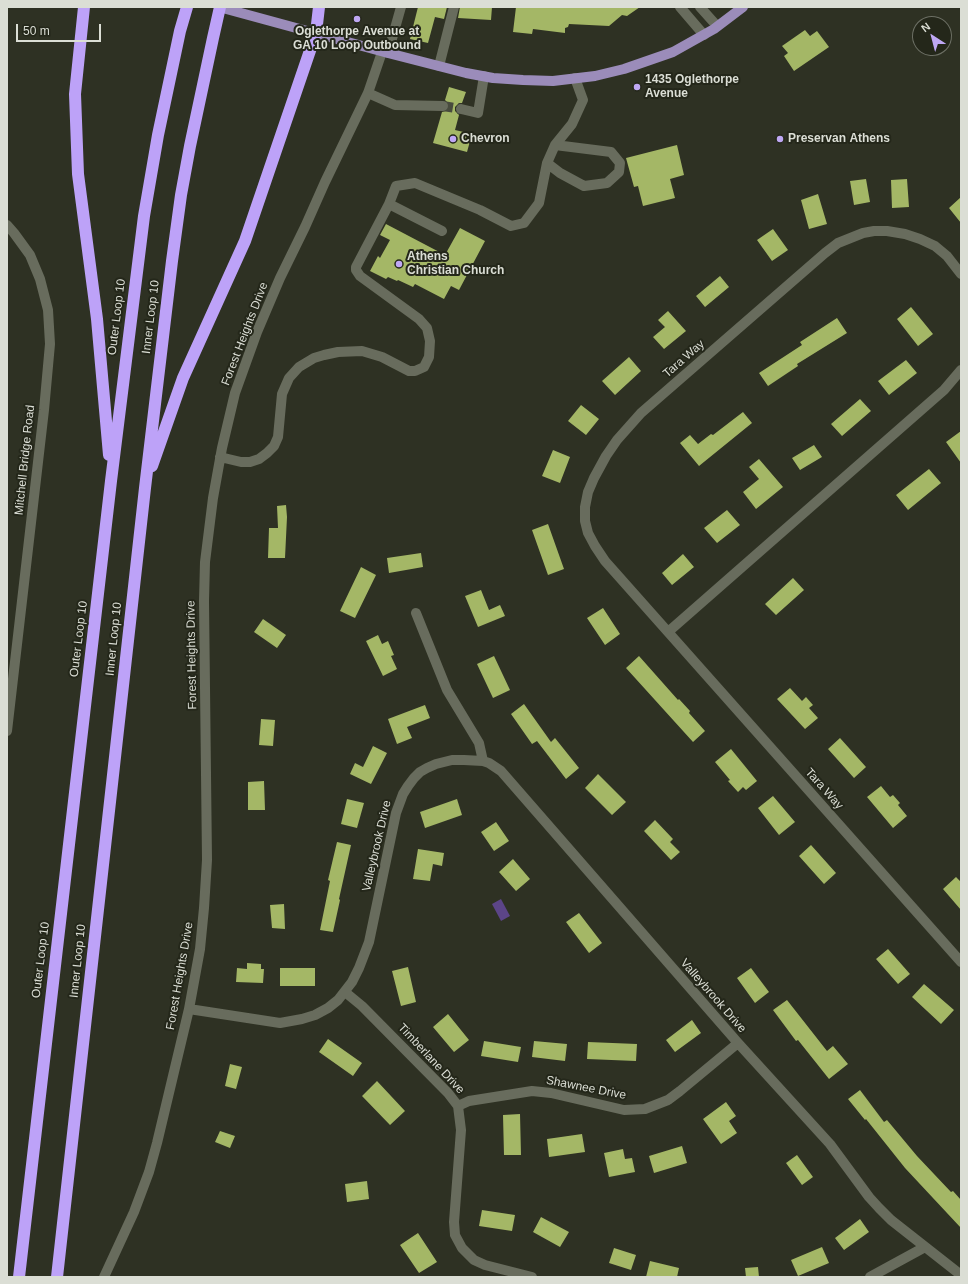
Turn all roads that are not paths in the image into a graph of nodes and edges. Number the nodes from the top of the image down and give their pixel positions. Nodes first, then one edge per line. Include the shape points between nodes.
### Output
1 (84, 7) edge
2 (187, 7) edge
3 (220, 7) edge
4 (319, 7) edge
5 (401, 7) edge
6 (454, 7) edge
7 (680, 7) edge
8 (700, 7) edge
9 (743, 7) edge
10 (717, 26) junction
11 (316, 33) junction
12 (704, 35) junction
13 (385, 52) junction
14 (439, 66) junction
15 (484, 76) junction
16 (575, 78) junction
17 (368, 93) junction
18 (443, 106) tunnel mouth
19 (461, 109) tunnel mouth
20 (555, 145) junction
21 (547, 163) junction
22 (389, 204) junction
23 (7, 225) edge
24 (442, 231) dead end
25 (961, 274) edge
26 (961, 370) edge
27 (220, 457) junction
28 (111, 481) junction
29 (145, 488) junction
30 (416, 614) dead end
31 (668, 632) junction
32 (7, 731) edge
33 (483, 761) junction
34 (961, 962) edge
35 (345, 992) junction
36 (189, 1009) junction
37 (738, 1043) junction
38 (458, 1106) junction
39 (925, 1247) junction
40 (961, 1275) edge
41 (19, 1277) edge
42 (57, 1277) edge
43 (104, 1277) edge
44 (532, 1277) edge
45 (870, 1277) edge

1 - 28 highway via 75,94 78,174 98,319
2 - 28 highway, Outer Loop 10 via 158,135 144,216
3 - 11 main road
3 - 29 highway, Inner Loop 10 via 180,202
4 - 11 highway
5 - 13 street, Forest Heights Drive
6 - 14 street
7 - 12 street
8 - 10 street
9 - 10 main road
10 - 12 main road
11 - 13 main road
11 - 29 highway via 245,241 183,378
12 - 16 main road via 654,59 624,69
13 - 14 main road
13 - 17 street, Forest Heights Drive
14 - 15 main road
15 - 16 main road via 553,81
15 - 19 street via 478,113
16 - 20 street via 583,100 572,124
17 - 18 street via 395,106
17 - 27 street, Forest Heights Drive via 257,332 235,393
20 - 21 street
20 - 21 street via 611,152 620,163 619,172 607,183 584,186
21 - 22 street via 539,203 524,222 511,226 480,210 414,183 396,186
22 - 24 street
22 - 27 street via 356,263 356,270 360,276 427,328 430,341 427,362 420,369 409,371 382,357 362,352 338,352 314,358 288,378 282,394 278,437 274,446 259,459 250,462
23 - 32 street, Mitchell Bridge Road via 30,255 40,279 48,310 50,344
25 - 31 street, Tara Way via 947,256 935,246 920,239 887,231 874,231 838,243 641,414 617,440 588,492 585,521 588,533 605,560
26 - 31 street via 938,395
27 - 36 street, Forest Heights Drive via 205,570 207,822 204,908 200,949
28 - 41 highway, Outer Loop 10
29 - 42 highway, Inner Loop 10
30 - 33 street via 447,690 479,743
31 - 34 street, Tara Way
33 - 35 street, Valleybrook Drive via 452,760 426,768 414,778 403,794 396,813 369,942 359,968
33 - 37 street, Valleybrook Drive via 501,772
35 - 36 street via 328,1008 302,1019 280,1023
35 - 38 street, Timberlane Drive via 362,1006
36 - 43 street, Forest Heights Drive via 149,1172
37 - 38 street, Shawnee Drive via 668,1100 645,1109 624,1110 532,1091 469,1101
37 - 39 street, Valleybrook Drive via 830,1144 879,1208
38 - 44 street, Timberlane Drive via 461,1130 455,1236 467,1255 474,1260
39 - 40 street
39 - 45 street

